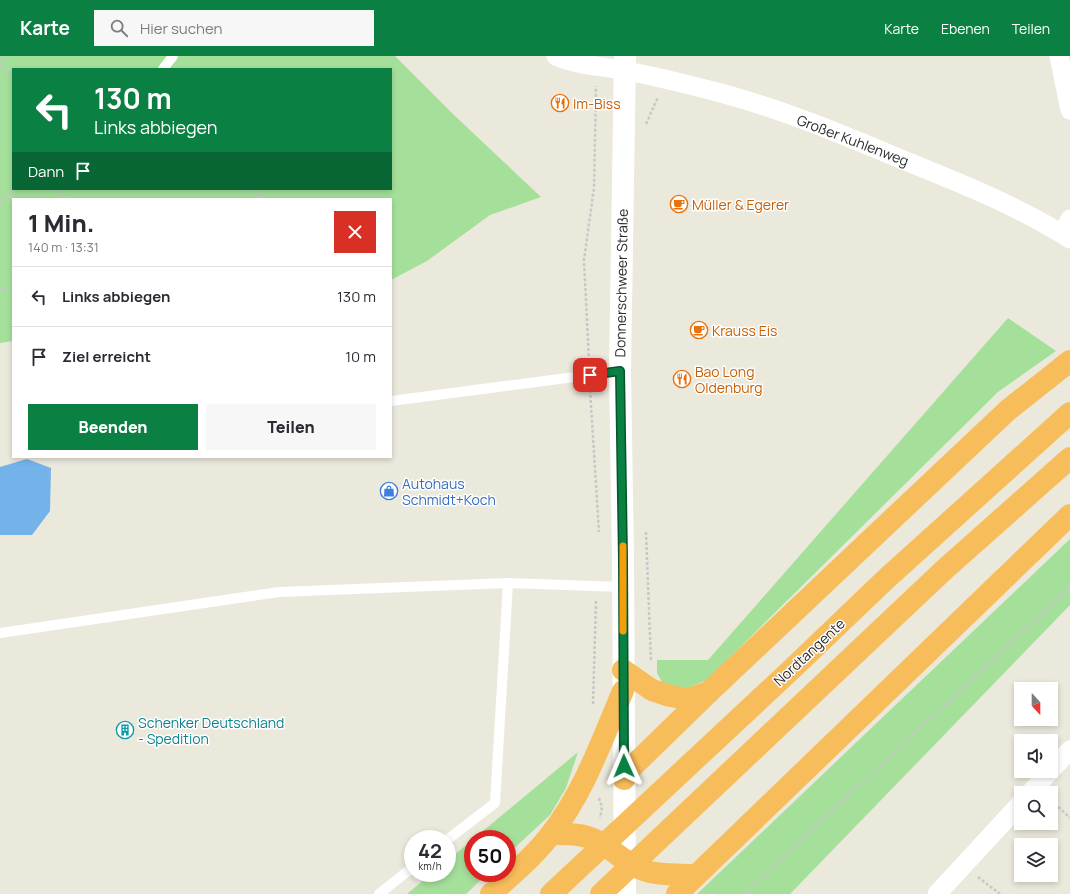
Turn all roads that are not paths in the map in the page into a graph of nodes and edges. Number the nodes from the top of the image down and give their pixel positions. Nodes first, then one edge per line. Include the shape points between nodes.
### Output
1 (173, 56) edge
2 (556, 56) edge
3 (1059, 56) edge
4 (625, 63) edge
5 (163, 68) edge
6 (1070, 110) edge
7 (1068, 231) edge
8 (1070, 361) edge
9 (620, 371) junction
10 (392, 402) edge
11 (1070, 413) edge
12 (1070, 458) edge
13 (1070, 516) edge
14 (508, 583) junction
15 (623, 587) junction
16 (0, 633) edge
17 (623, 680) junction
18 (709, 692) junction
19 (1070, 750) edge
20 (1058, 763) edge
21 (1044, 778) edge
22 (624, 779) junction
23 (1037, 786) edge
24 (1014, 810) edge
25 (456, 833) edge
26 (551, 834) junction
27 (624, 859) junction
28 (404, 874) edge
29 (696, 875) junction
30 (379, 894) edge
31 (490, 894) edge
32 (551, 894) edge
33 (601, 894) edge
34 (625, 894) edge
35 (677, 894) edge
36 (937, 894) edge

1 - 5 lane
2 - 4 street, Großer Kuhlenweg via 596,67
3 - 6 street
4 - 7 street, Großer Kuhlenweg via 657,77 738,98 831,130
4 - 9 main road, Donnerschweer Straße
8 - 18 highway via 1008,410
9 - 10 lane
9 - 15 main road, Donnerschweer Straße
11 - 32 highway, Nordtangente via 886,579
12 - 33 highway via 945,568
13 - 29 highway
14 - 15 lane
14 - 16 lane via 279,592
14 - 25 lane via 495,803
15 - 17 main road, Donnerschweer Straße
17 - 18 highway via 670,696 688,699
17 - 22 main road, Donnerschweer Straße
17 - 26 highway via 590,771
18 - 22 highway via 630,768
19 - 20 street
21 - 23 street
22 - 27 main road, Donnerschweer Straße
24 - 36 street
26 - 27 highway via 582,835 597,840
26 - 31 highway via 529,859
27 - 29 highway via 649,872
27 - 34 main road, Donnerschweer Straße
28 - 30 lane
29 - 35 highway

